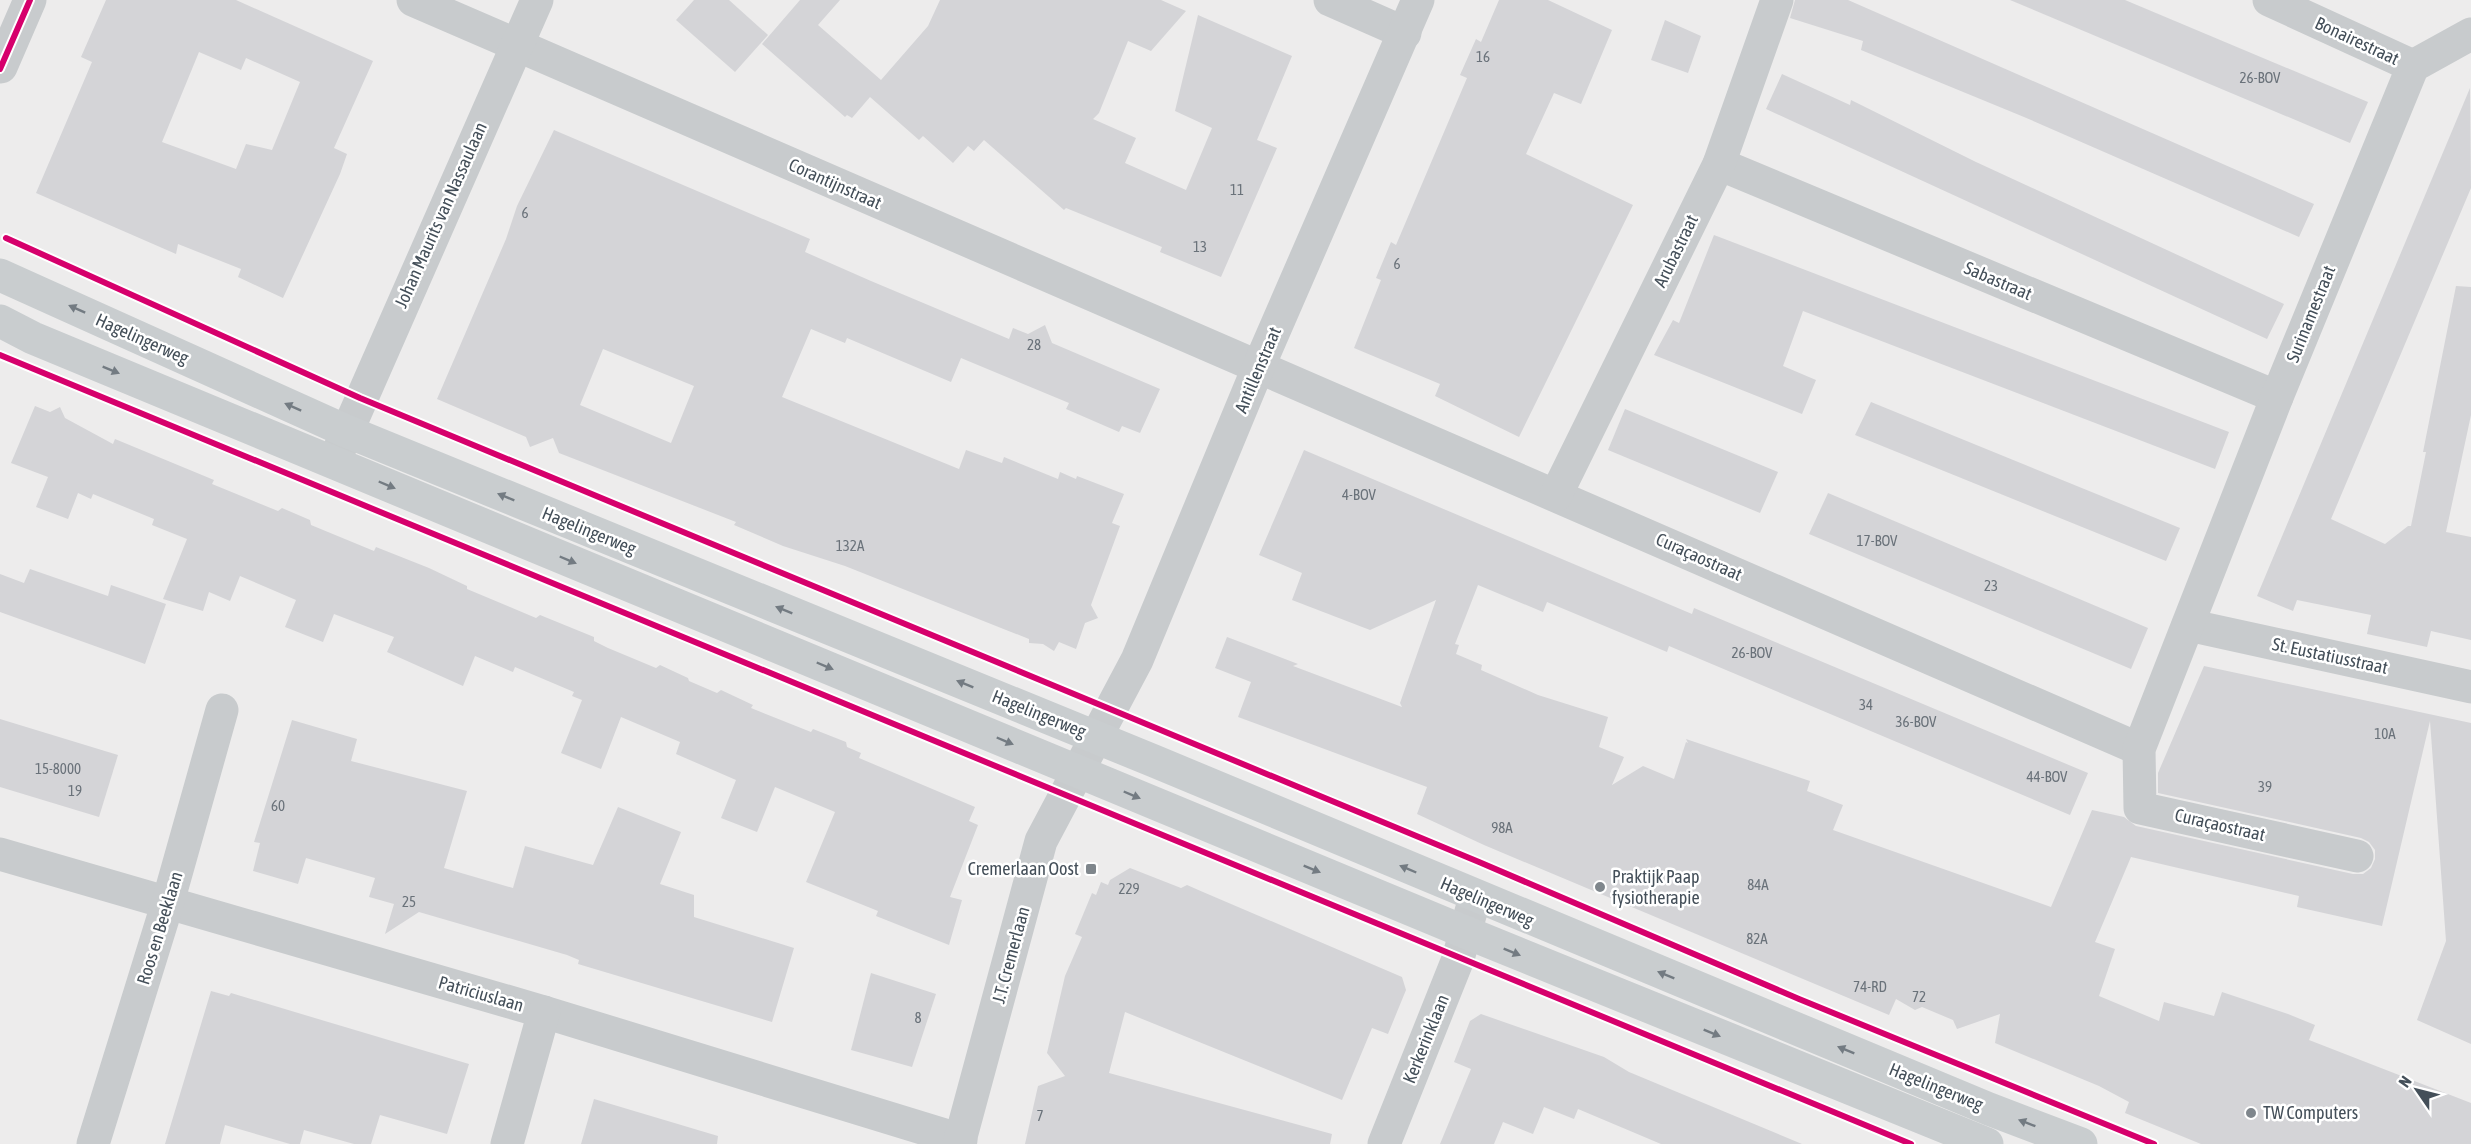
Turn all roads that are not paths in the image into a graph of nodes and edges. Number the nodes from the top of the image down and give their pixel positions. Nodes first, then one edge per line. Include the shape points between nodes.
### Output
1 (30, 0) edge
2 (413, 0) edge
3 (537, 0) edge
4 (1330, 0) edge
5 (1418, 0) edge
6 (1777, 0) edge
7 (2269, 0) edge
8 (1405, 33) junction
9 (2471, 34) edge
10 (516, 45) junction
11 (2413, 66) junction
12 (1, 67) edge
13 (1719, 164) junction
14 (0, 275) edge
15 (0, 321) edge
16 (1258, 368) junction
17 (2277, 397) junction
18 (346, 431) junction
19 (333, 462) junction
20 (1556, 495) junction
21 (2188, 625) junction
22 (2471, 687) edge
23 (222, 710) dead end
24 (1096, 738) junction
25 (2139, 749) junction
26 (1078, 772) junction
27 (0, 854) edge
28 (2357, 856) dead end
29 (1475, 897) junction
30 (168, 902) junction
31 (1465, 933) junction
32 (543, 1012) junction
33 (1989, 1109) junction
34 (960, 1142) edge
35 (1980, 1143) edge
36 (93, 1144) edge
37 (507, 1144) edge
38 (1384, 1144) edge
39 (2081, 1144) edge

1 - 12 street
2 - 10 street, Corantijnstraat
3 - 10 street, Johan Maurits van Nassaulaan
4 - 8 street
5 - 8 street, Antillenstraat
6 - 13 street, Arubastraat
7 - 11 street, Bonairestraat
8 - 16 street, Antillenstraat
9 - 11 street
10 - 16 street, Corantijnstraat
10 - 18 street, Johan Maurits van Nassaulaan
11 - 17 street, Surinamestraat
13 - 17 street, Sabastraat
13 - 20 street, Arubastraat
18 -> 14 main road, Hagelingerweg
15 -> 19 main road, Hagelingerweg
16 - 20 street, Curaçaostraat
16 - 24 street, Antillenstraat via 1137,660
17 - 21 street, Surinamestraat
18 - 19 street, Johan Maurits van Nassaulaan
24 -> 18 main road, Hagelingerweg
19 -> 26 main road, Hagelingerweg
20 - 25 street, Curaçaostraat
21 - 22 street, St. Eustatiusstraat
21 - 25 street, Curaçaostraat
23 - 30 street, Roos en Beeklaan
24 - 26 street, Antillenstraat
29 -> 24 main road, Hagelingerweg
25 - 28 street, Curaçaostraat via 2140,808
26 -> 31 main road, Hagelingerweg
26 - 34 street, J.T. Cremerlaan via 1041,842
27 - 30 street, Patriciuslaan
29 - 31 street, Kerkerinklaan
33 -> 29 main road, Hagelingerweg
30 - 32 street, Patriciuslaan
30 - 36 street, Roos en Beeklaan
31 -> 35 main road, Hagelingerweg
31 - 38 street, Kerkerinklaan
32 - 34 street, Patriciuslaan
32 - 37 street
33 - 35 street
39 -> 33 main road, Hagelingerweg

